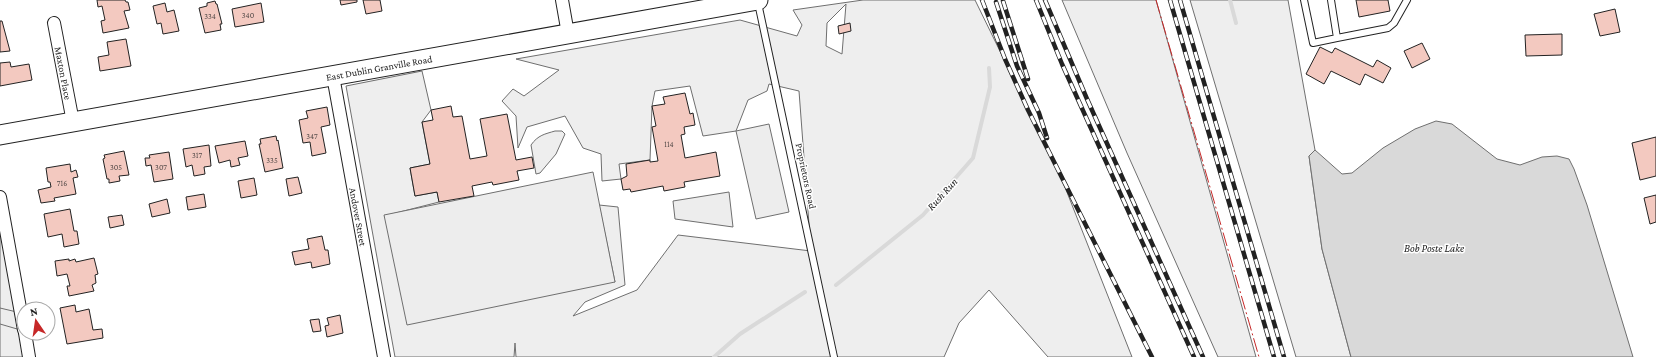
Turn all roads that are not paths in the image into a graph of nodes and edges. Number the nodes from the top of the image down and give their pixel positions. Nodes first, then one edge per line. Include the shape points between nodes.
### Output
1 (562, 0) edge
2 (758, 0) edge
3 (1304, 0) edge
4 (1330, 0) edge
5 (1407, 0) edge
6 (54, 23) dead end
7 (568, 34) junction
8 (1337, 38) junction
9 (333, 76) junction
10 (73, 122) junction
11 (0, 135) edge
12 (0, 197) edge
13 (19, 301) edge
14 (26, 341) edge
15 (29, 357) edge
16 (384, 357) edge
17 (834, 357) edge

1 - 7 street
2 - 7 main road, East Dublin Granville Road
2 - 17 lane, Proprietors Road
3 - 8 lane via 1313,43
4 - 8 lane
5 - 8 lane via 1394,23 1388,28
6 - 10 street, Maxton Place
7 - 9 main road, East Dublin Granville Road
9 - 10 main road, East Dublin Granville Road
9 - 16 street, Andover Street
10 - 11 main road, East Dublin Granville Road
12 - 13 street
14 - 15 street

